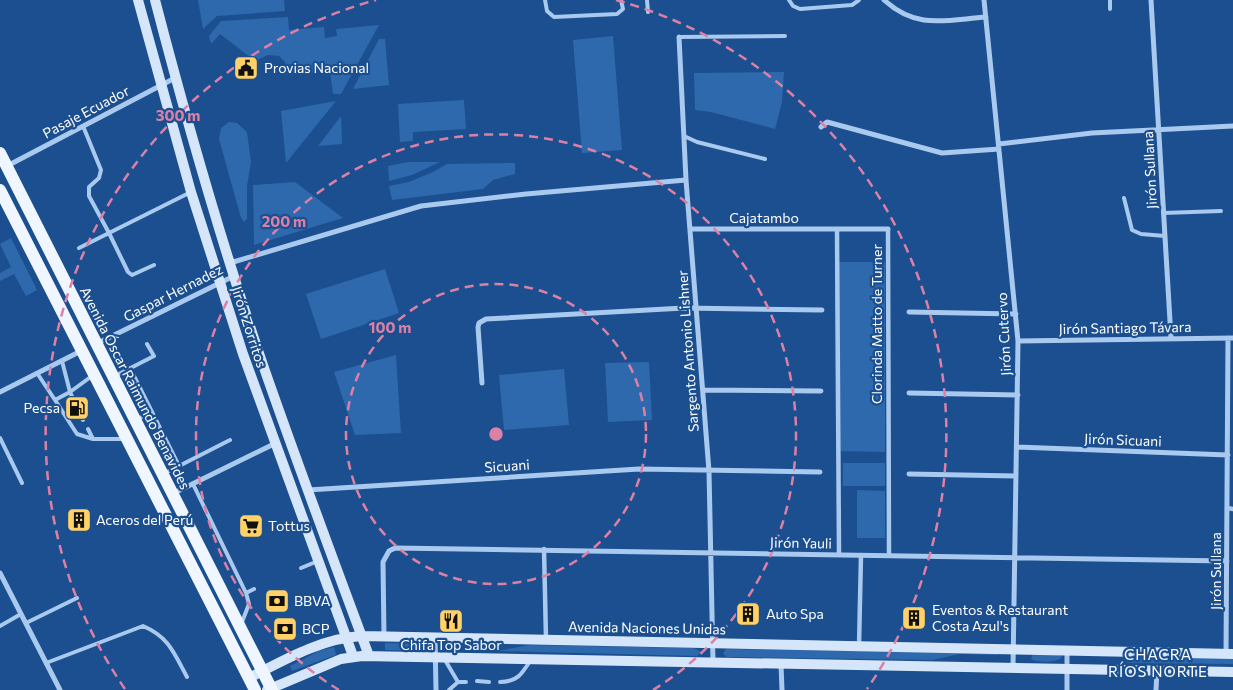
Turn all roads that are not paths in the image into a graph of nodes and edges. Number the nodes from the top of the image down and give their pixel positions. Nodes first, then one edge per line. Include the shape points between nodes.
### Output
1 (138, 0) edge
2 (155, 0) edge
3 (545, 0) edge
4 (622, 0) edge
5 (647, 0) edge
6 (789, 0) edge
7 (859, 0) edge
8 (884, 0) edge
9 (984, 0) edge
10 (1110, 0) edge
11 (1151, 0) edge
12 (1110, 9) dead end
13 (648, 12) dead end
14 (986, 17) junction
15 (785, 36) dead end
16 (679, 37) joint
17 (175, 78) junction
18 (161, 86) junction
19 (84, 126) junction
20 (1233, 126) edge
21 (821, 127) dead end
22 (1158, 128) junction
23 (684, 136) junction
24 (999, 147) junction
25 (0, 153) edge
26 (765, 159) dead end
27 (7, 166) junction
28 (686, 180) junction
29 (0, 190) edge
30 (191, 192) junction
31 (1124, 198) dead end
32 (1221, 211) dead end
33 (1163, 213) junction
34 (690, 229) junction
35 (837, 229) junction
36 (888, 229) joint
37 (109, 233) junction
38 (1165, 236) junction
39 (79, 248) dead end
40 (230, 262) junction
41 (154, 265) dead end
42 (234, 276) junction
43 (220, 282) junction
44 (697, 308) junction
45 (822, 310) dead end
46 (909, 312) dead end
47 (1016, 314) junction
48 (1171, 338) junction
49 (1231, 338) edge
50 (1018, 341) junction
51 (147, 344) dead end
52 (96, 345) junction
53 (81, 351) junction
54 (62, 360) junction
55 (130, 368) junction
56 (37, 373) junction
57 (93, 375) junction
58 (112, 377) junction
59 (482, 383) dead end
60 (703, 390) junction
61 (821, 391) dead end
62 (0, 392) edge
63 (70, 392) junction
64 (909, 393) dead end
65 (1018, 395) junction
66 (55, 400) junction
67 (75, 403) dead end
68 (80, 412) dead end
69 (152, 412) junction
70 (83, 420) dead end
71 (134, 421) junction
72 (88, 429) dead end
73 (0, 438) edge
74 (93, 439) junction
75 (126, 439) junction
76 (230, 440) dead end
77 (274, 444) junction
78 (1017, 447) junction
79 (1228, 455) junction
80 (179, 466) junction
81 (709, 470) junction
82 (820, 472) dead end
83 (909, 474) dead end
84 (161, 475) junction
85 (1016, 476) junction
86 (22, 483) dead end
87 (193, 484) junction
88 (308, 490) junction
89 (171, 494) junction
90 (1230, 508) edge
91 (544, 549) junction
92 (712, 552) junction
93 (839, 554) junction
94 (861, 555) junction
95 (889, 555) junction
96 (1015, 557) junction
97 (318, 561) junction
98 (1227, 561) junction
99 (301, 568) dead end
100 (0, 572) edge
101 (254, 589) dead end
102 (246, 593) junction
103 (77, 598) dead end
104 (21, 614) junction
105 (26, 623) junction
106 (0, 626) edge
107 (239, 626) junction
108 (362, 636) junction
109 (384, 637) junction
110 (346, 638) junction
111 (435, 638) junction
112 (546, 640) junction
113 (713, 644) junction
114 (859, 646) junction
115 (1013, 649) junction
116 (1067, 650) junction
117 (1230, 654) edge
118 (353, 656) junction
119 (369, 656) junction
120 (440, 658) junction
121 (531, 659) junction
122 (46, 663) junction
123 (713, 663) junction
124 (782, 664) junction
125 (1013, 668) junction
126 (1067, 669) junction
127 (1156, 671) junction
128 (262, 672) junction
129 (1233, 672) edge
130 (186, 677) dead end
131 (458, 682) junction
132 (466, 682) dead end
133 (476, 682) dead end
134 (489, 682) dead end
135 (500, 682) dead end
136 (252, 686) edge
137 (270, 689) edge
138 (60, 690) edge
139 (436, 690) edge
140 (449, 690) edge
141 (782, 690) edge
142 (1067, 690) edge
143 (1156, 690) edge

1 - 18 main road, Jirón Zorritos
2 - 17 main road, Jirón Zorritos
3 - 4 lane via 547,11 554,18 617,14 622,9
5 - 13 lane
6 - 7 lane via 800,9 852,5
8 - 14 street via 902,15 916,20
9 - 14 street, Jirón Cutervo
10 - 12 lane
11 - 22 street, Jirón Sullana
14 - 24 street, Jirón Cutervo
15 - 16 lane
16 - 23 street, Sargento Antonio Lishner
17 - 18 street, Pasaje Ecuador
17 - 40 main road, Jirón Zorritos
18 - 19 street, Pasaje Ecuador
18 - 30 main road, Jirón Zorritos
19 - 27 street, Pasaje Ecuador
19 - 37 lane via 101,170 99,178 89,187 89,196
20 - 22 street
21 - 24 street via 827,122 942,153
22 - 24 street
22 - 33 street, Jirón Sullana
23 - 26 lane
23 - 28 street, Sargento Antonio Lishner
24 - 47 street, Jirón Cutervo
25 - 27 main road, Avenida Óscar Raimundo Benavides
27 - 52 main road, Avenida Óscar Raimundo Benavides
28 - 34 street, Sargento Antonio Lishner
28 - 40 street via 420,206
29 - 53 main road
30 - 37 lane
30 - 43 main road, Jirón Zorritos
31 - 38 lane via 1132,230
32 - 33 lane
33 - 38 street, Jirón Sullana
34 - 35 street, Cajatambo
34 - 44 street, Sargento Antonio Lishner
35 - 36 street, Clorinda Matto de Turner
35 - 93 street
36 - 95 street, Clorinda Matto de Turner
37 - 39 lane
37 - 41 lane via 132,275
38 - 48 street, Jirón Sullana
40 - 42 main road, Jirón Zorritos
42 - 43 street, Gaspar Hernadez
42 - 88 main road, Jirón Zorritos
43 - 52 street, Gaspar Hernadez
43 - 77 main road, Jirón Zorritos
44 - 45 street
44 - 59 street via 486,319 478,327
44 - 60 street, Sargento Antonio Lishner
46 - 47 street
47 - 50 street, Jirón Cutervo
48 - 49 street, Jirón Santiago Távara
48 - 50 street, Jirón Santiago Távara
49 - 79 street, Jirón Sullana
50 - 65 street, Jirón Cutervo
51 - 55 lane via 154,356
52 - 58 main road, Avenida Óscar Raimundo Benavides
53 - 54 street
53 - 57 main road
54 - 56 street
54 - 63 lane
55 - 58 lane
55 - 69 lane
56 - 62 street
56 - 66 lane
57 - 63 lane
57 - 75 main road
58 - 71 main road, Avenida Óscar Raimundo Benavides
60 - 61 street
60 - 81 street, Sargento Antonio Lishner
63 - 66 lane
63 - 67 lane
64 - 65 street
65 - 78 street, Jirón Cutervo
66 - 74 lane via 77,434
68 - 70 lane
69 - 71 lane
69 - 80 lane
71 - 84 main road, Avenida Óscar Raimundo Benavides
72 - 74 lane
73 - 86 lane
74 - 75 lane
75 - 136 main road
76 - 80 lane
77 - 87 street
77 - 97 main road, Jirón Zorritos
78 - 79 street, Jirón Sicuani
78 - 85 street, Jirón Cutervo
79 - 90 street, Jirón Sullana
80 - 84 lane
81 - 82 street
81 - 88 street, Sicuani via 598,471
81 - 92 street, Sargento Antonio Lishner
83 - 85 street
84 - 89 main road, Avenida Óscar Raimundo Benavides
85 - 96 street, Jirón Cutervo
87 - 89 street
87 - 102 lane
88 - 108 main road, Jirón Zorritos
89 - 107 main road, Avenida Óscar Raimundo Benavides
90 - 98 street, Jirón Sullana
91 - 92 street, Jirón Yauli
91 - 109 street, Jirón Yauli via 388,550 383,562
91 - 112 street
92 - 93 street, Jirón Yauli
92 - 113 street, Sargento Antonio Lishner
93 - 94 street, Jirón Yauli
94 - 95 street, Jirón Yauli
94 - 114 street
95 - 96 street, Jirón Yauli
96 - 98 street, Jirón Yauli
96 - 115 street, Jirón Cutervo
97 - 99 lane
97 - 110 main road, Jirón Zorritos
98 - 117 street, Jirón Sullana
100 - 104 street
101 - 102 lane
102 - 107 lane via 249,604
103 - 105 lane
104 - 105 street
104 - 106 lane
105 - 122 street
107 - 128 main road, Avenida Óscar Raimundo Benavides
108 - 109 main road, Avenida Naciones Unidas
108 - 110 main road, Avenida Naciones Unidas
108 - 119 main road, Jirón Zorritos
109 - 111 main road, Avenida Naciones Unidas
110 - 118 main road, Jirón Zorritos
110 - 128 main road, Avenida Naciones Unidas via 319,646
111 - 112 main road, Avenida Naciones Unidas
111 - 120 street
112 - 113 main road, Avenida Naciones Unidas
113 - 114 main road, Avenida Naciones Unidas
113 - 123 street, Sargento Antonio Lishner
114 - 115 main road, Avenida Naciones Unidas
115 - 116 main road, Avenida Naciones Unidas
115 - 125 street, Jirón Cutervo
116 - 117 main road, Avenida Naciones Unidas
116 - 126 street
118 - 119 main road
118 - 137 main road via 315,668
119 - 120 main road
120 - 121 main road
120 - 131 lane
120 - 139 street
121 - 123 main road
121 - 135 lane via 520,677
122 - 130 lane via 143,626 167,640
122 - 138 street
123 - 124 main road
124 - 125 main road
124 - 141 street
125 - 126 main road
126 - 127 main road
126 - 142 street
127 - 129 main road
127 - 143 street
128 - 136 main road, Avenida Naciones Unidas
128 - 137 main road, Avenida Óscar Raimundo Benavides
131 - 132 lane
131 - 140 lane
133 - 134 lane

